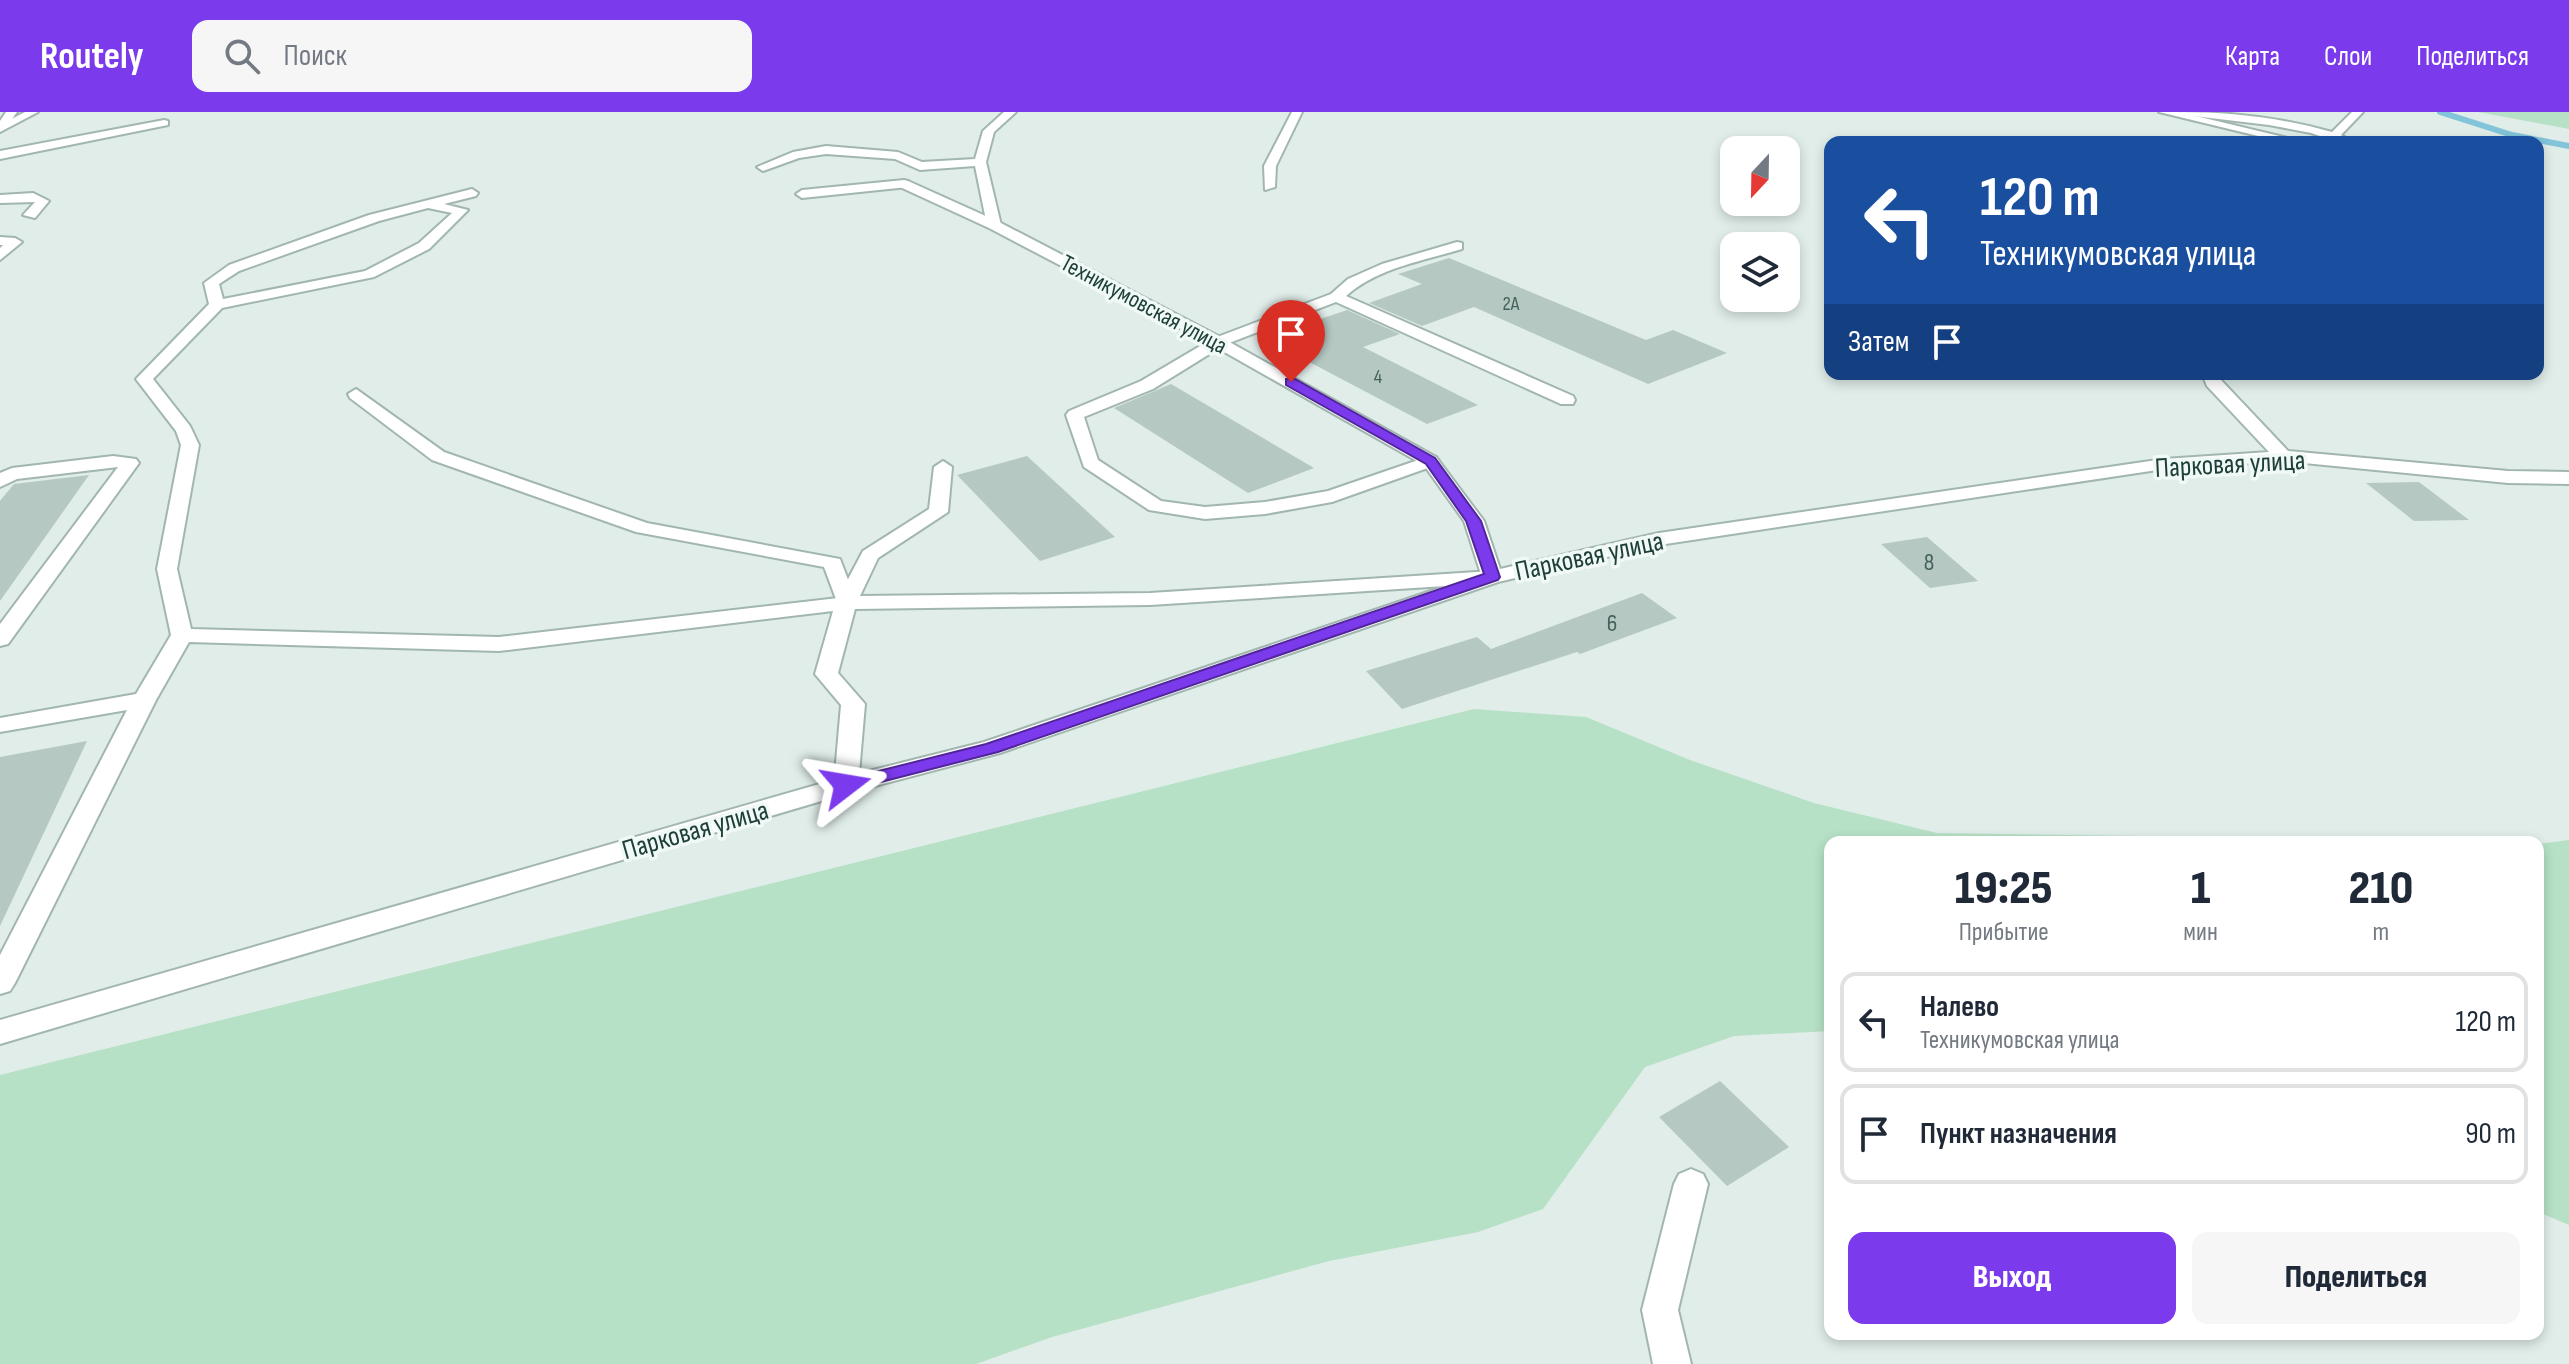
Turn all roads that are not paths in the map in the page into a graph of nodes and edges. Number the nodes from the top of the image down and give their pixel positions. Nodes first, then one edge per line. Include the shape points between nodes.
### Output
1 (12, 112) edge
2 (33, 112) edge
3 (1011, 112) edge
4 (1297, 112) edge
5 (2164, 112) edge
6 (2185, 112) edge
7 (2358, 112) edge
8 (164, 123) dead end
9 (1, 128) edge
10 (2335, 135) joint
11 (2272, 136) edge
12 (0, 155) edge
13 (980, 162) junction
14 (763, 167) dead end
15 (1269, 187) dead end
16 (472, 193) dead end
17 (802, 194) dead end
18 (0, 199) edge
19 (418, 205) junction
20 (30, 215) dead end
21 (994, 225) junction
22 (0, 241) edge
23 (1457, 246) dead end
24 (0, 256) edge
25 (1336, 297) junction
26 (217, 305) junction
27 (1218, 342) junction
28 (2212, 380) edge
29 (356, 394) dead end
30 (1567, 400) dead end
31 (2283, 456) junction
32 (1430, 461) junction
33 (943, 467) dead end
34 (2569, 478) edge
35 (0, 481) edge
36 (1492, 577) junction
37 (846, 603) junction
38 (182, 635) junction
39 (0, 639) edge
40 (144, 700) junction
41 (0, 725) edge
42 (846, 785) junction
43 (0, 983) edge
44 (0, 1032) edge
45 (1691, 1184) dead end
46 (1672, 1364) edge

1 - 9 street
2 - 9 street
3 - 13 street via 989,131
4 - 15 street via 1270,166
5 - 11 street
6 - 10 street
7 - 10 street
8 - 12 street
13 - 14 street via 920,166 898,156 826,150
13 - 21 street
16 - 19 street
17 - 21 street, Техникумовская улица via 904,184
18 - 20 street via 43,201
19 - 26 street via 234,268 211,283
19 - 26 street via 462,210 424,246 369,274
21 - 27 street, Техникумовская улица
22 - 24 street via 15,242
23 - 25 street via 1353,282
25 - 27 street
25 - 30 street
26 - 38 street via 144,379 190,445 167,569
27 - 32 street, Техникумовская улица
27 - 32 street via 1147,385 1075,415 1090,463 1156,506 1205,513 1332,496
28 - 31 street
29 - 37 street via 438,456 643,528 833,563
31 - 34 street, Парковая улица
31 - 36 street, Парковая улица via 2164,464 1659,539
32 - 36 street, Техникумовская улица via 1474,521
33 - 37 street via 938,512 870,555
35 - 39 street via 12,474 130,463
36 - 37 street via 1150,599
36 - 42 street, Парковая улица via 991,748
37 - 38 street via 499,644
37 - 42 street via 826,674 853,704
38 - 40 street
40 - 41 street
40 - 43 street
42 - 44 street, Парковая улица
45 - 46 street via 1660,1310

